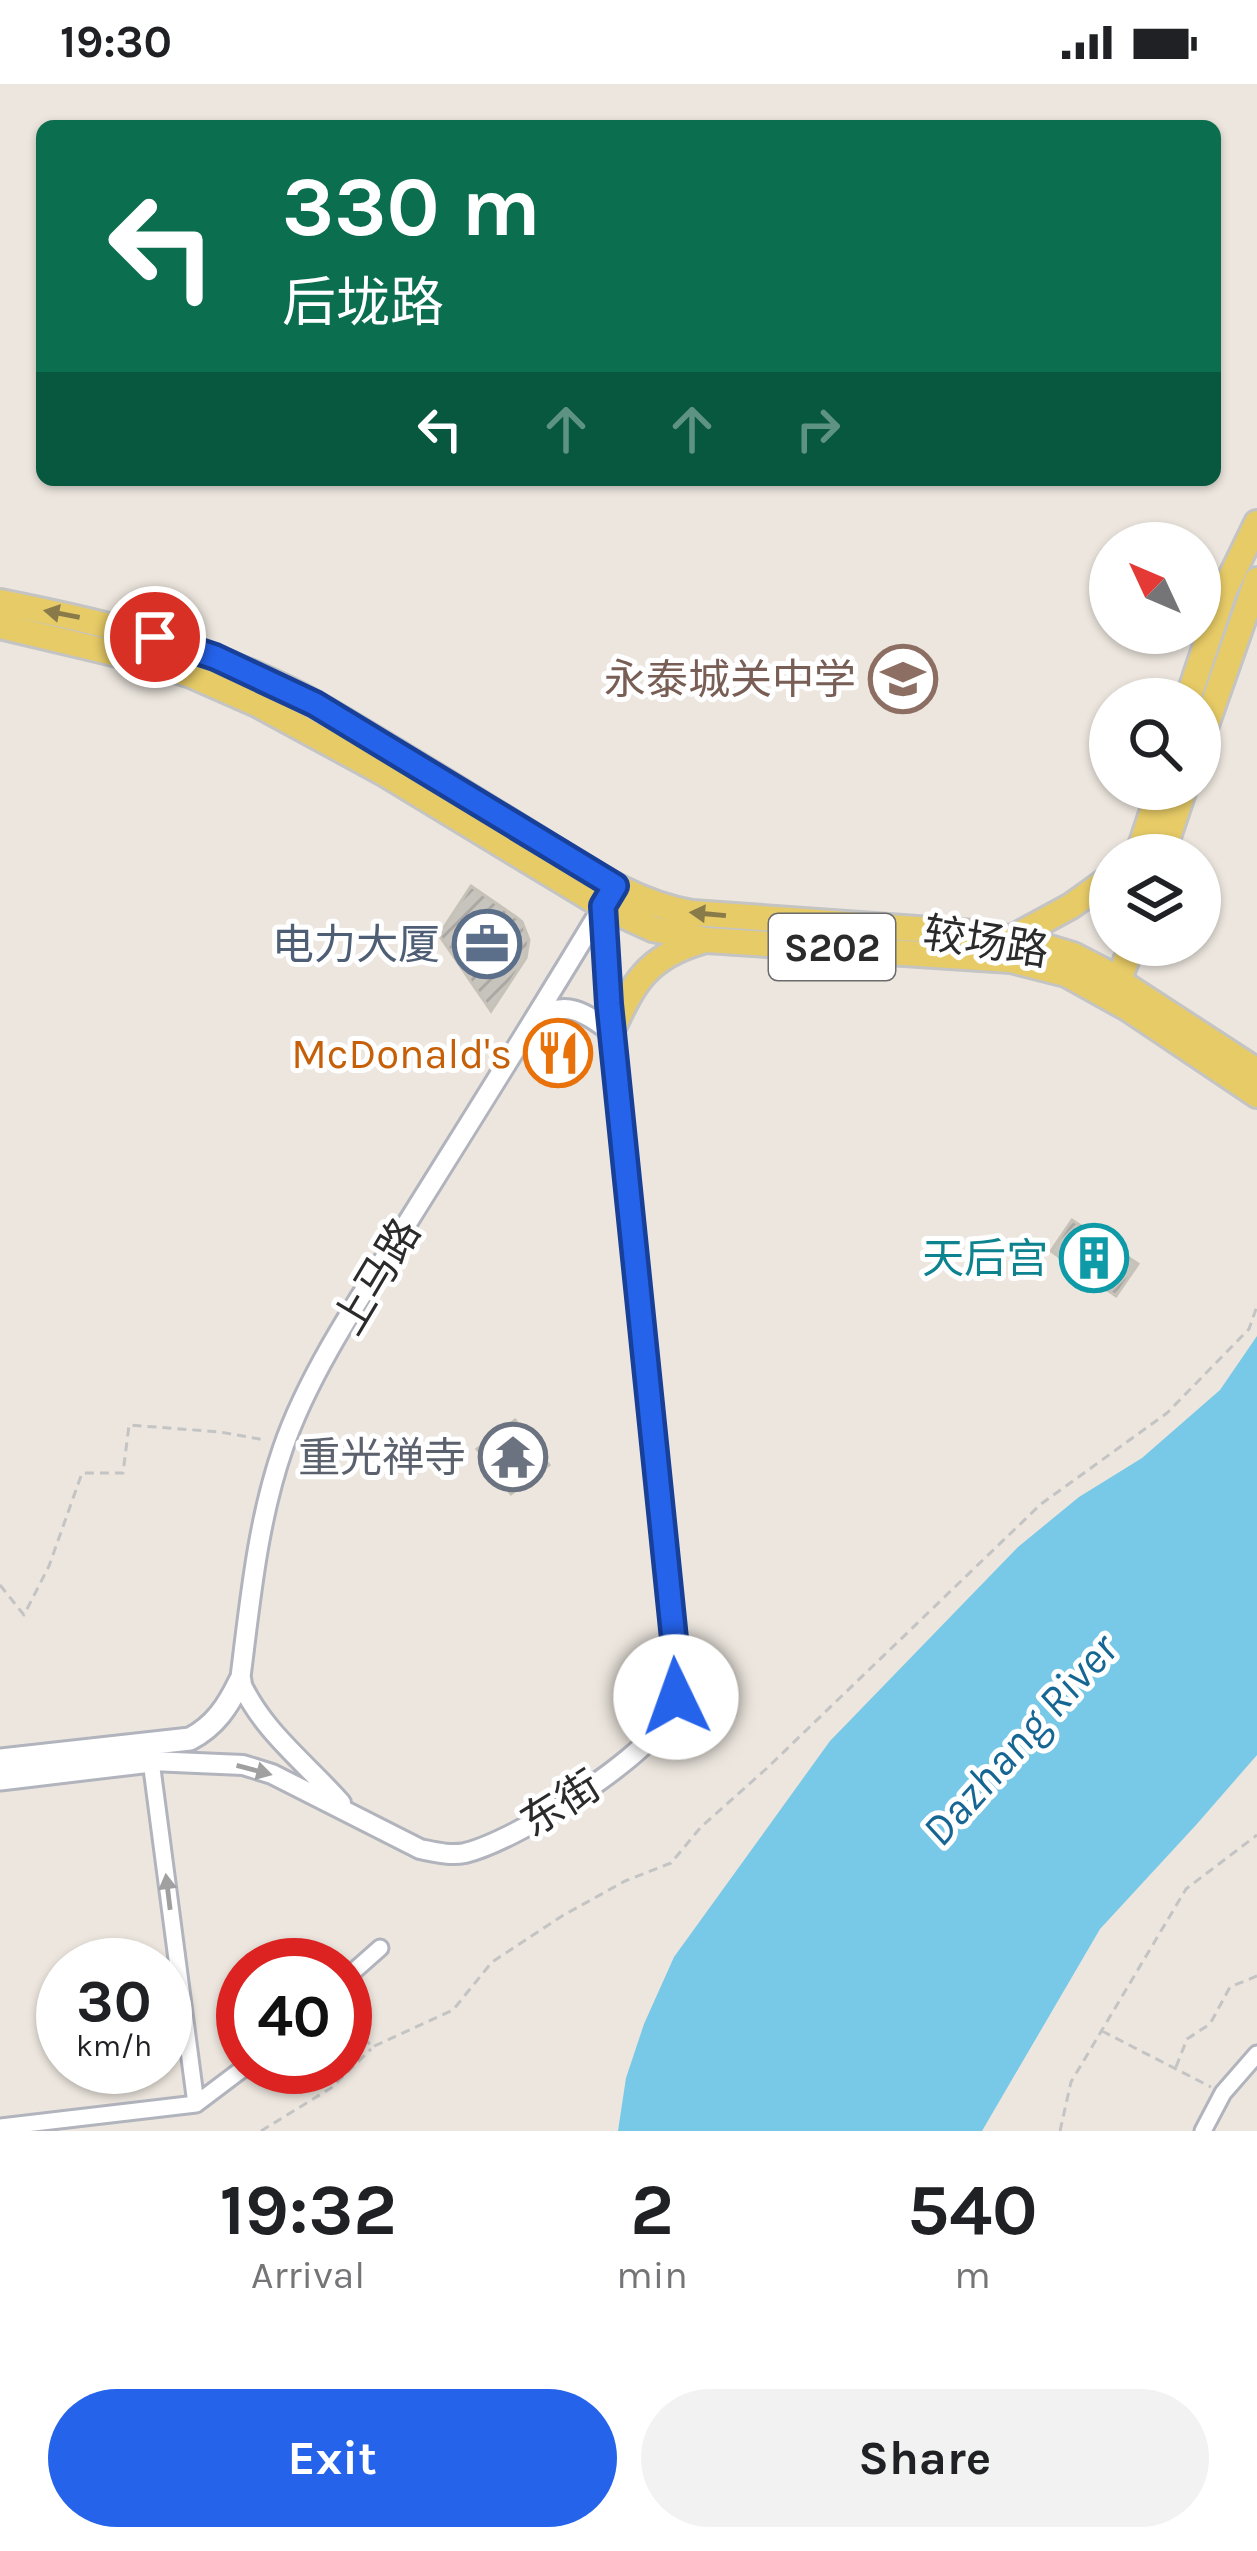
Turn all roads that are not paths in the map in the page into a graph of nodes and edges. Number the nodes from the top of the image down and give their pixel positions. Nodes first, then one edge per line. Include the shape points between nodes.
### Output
1 (1257, 523) edge
2 (1254, 595) edge
3 (0, 602) edge
4 (0, 626) edge
5 (1195, 678) edge
6 (1221, 685) edge
7 (1089, 893) edge
8 (609, 896) junction
9 (1012, 938) junction
10 (707, 940) junction
11 (1107, 976) edge
12 (533, 1021) junction
13 (611, 1032) junction
14 (1251, 1073) edge
15 (240, 1682) junction
16 (0, 1760) edge
17 (151, 1761) junction
18 (0, 1779) edge
19 (348, 1810) junction
20 (380, 1948) dead end
21 (372, 1955) edge
22 (1257, 2054) edge
23 (216, 2089) edge
24 (196, 2104) junction
25 (0, 2127) edge
26 (1203, 2131) edge

1 - 5 main road
2 - 6 main road
8 -> 3 main road, S202 via 355,728 265,679 155,637
4 - 8 main road, S202 via 147,661 257,704
7 - 9 main road
9 -> 8 main road, 较场路 / S202 via 692,913
8 - 10 main road, 较场路 / S202 via 653,929
8 - 12 street, 上马路
8 - 13 street, 东街
9 - 11 main road, 较场路 / S202 via 1073,955
10 - 11 main road, 较场路 / S202 via 1011,960
10 - 13 main road via 648,968
11 - 14 main road, 较场路 / S202
12 - 13 street via 549,1010 577,1010
12 - 15 street, 上马路 via 303,1400 272,1480
13 - 19 street, 东街 via 676,1697 665,1721 616,1768 530,1823 464,1853 420,1849
15 - 16 main road via 217,1720 190,1739
15 - 19 street via 265,1724
17 - 18 main road
17 -> 19 street via 243,1765
24 -> 17 street
20 - 21 street
22 - 26 street
23 - 24 street
24 - 25 street

